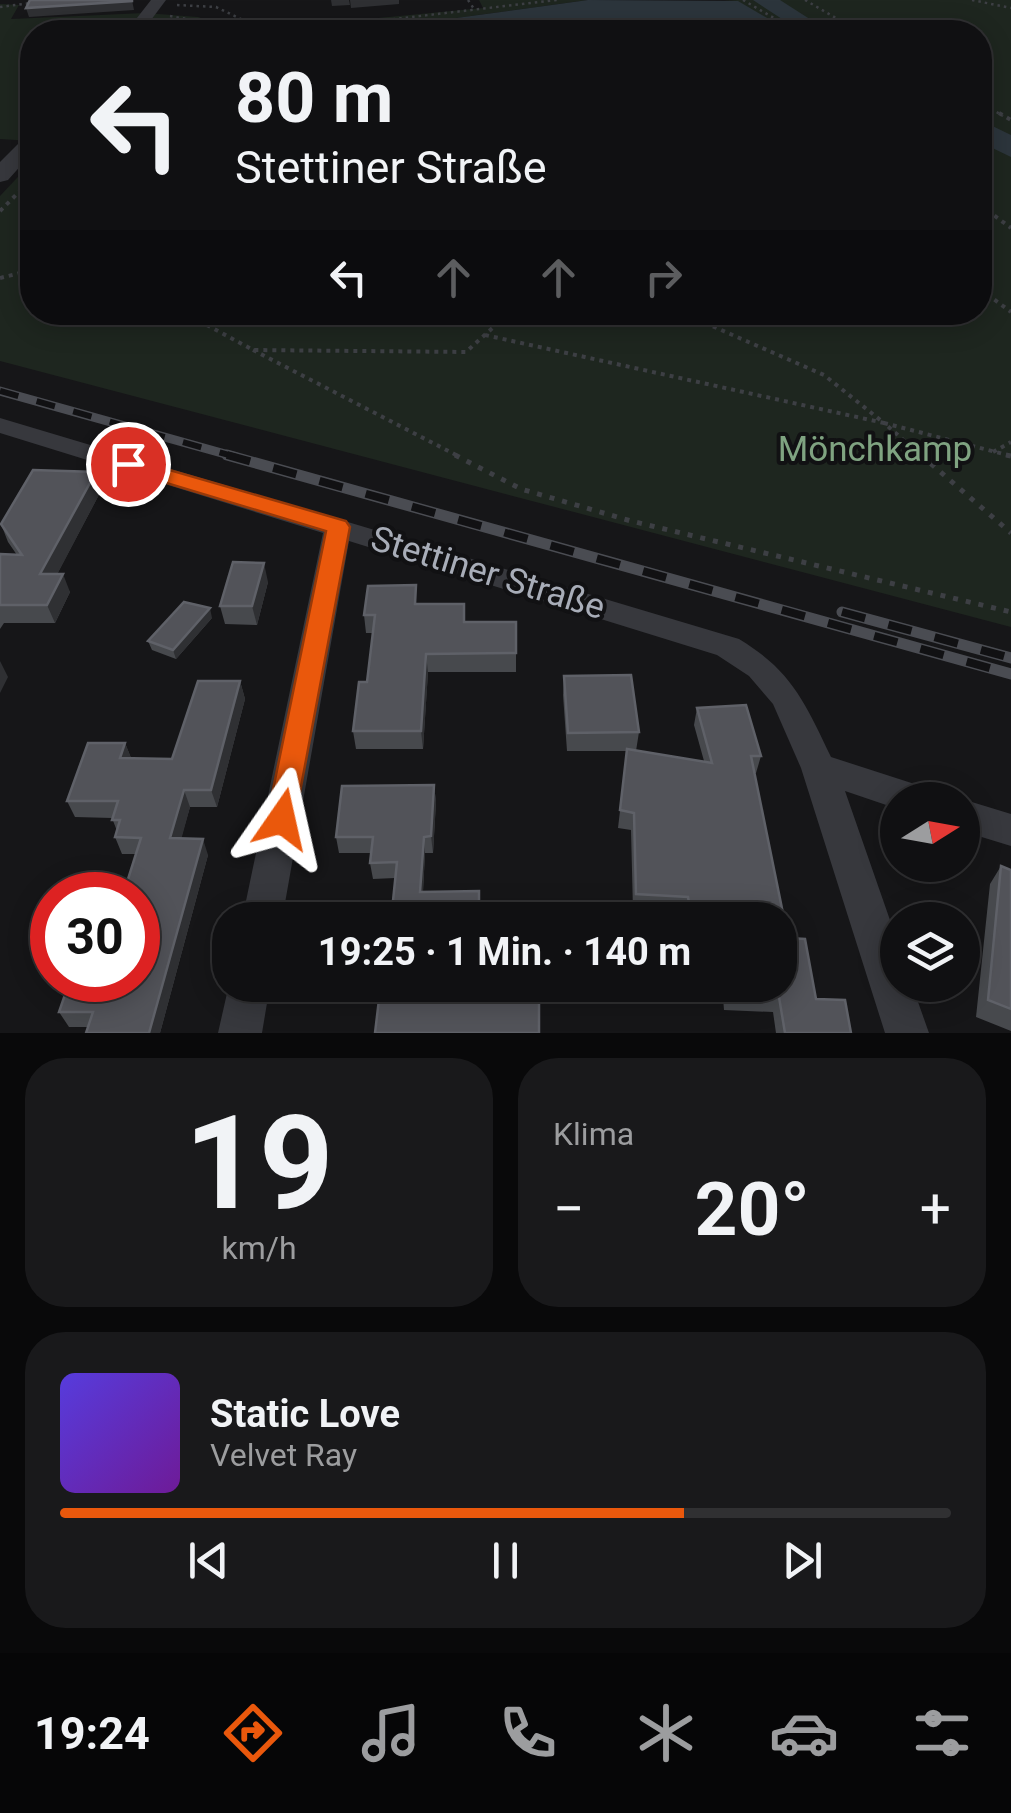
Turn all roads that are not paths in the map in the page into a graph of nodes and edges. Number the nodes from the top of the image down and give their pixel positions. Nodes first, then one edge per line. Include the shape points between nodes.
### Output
1 (159, 0) edge
2 (143, 20) edge
3 (20, 154) edge
4 (0, 175) edge
5 (3, 432) edge
6 (338, 527) junction
7 (819, 768) junction
8 (880, 788) edge
9 (980, 821) edge
10 (1011, 830) edge
11 (265, 902) edge
12 (246, 1002) edge
13 (240, 1033) edge
14 (907, 1033) edge

1 - 2 street
3 - 4 street
5 - 6 street, Stettiner Straße
6 - 7 street, Stettiner Straße via 728,647 760,667 786,697
6 - 11 street
7 - 8 street
7 - 14 street, Stettiner Straße
9 - 10 street
12 - 13 street

